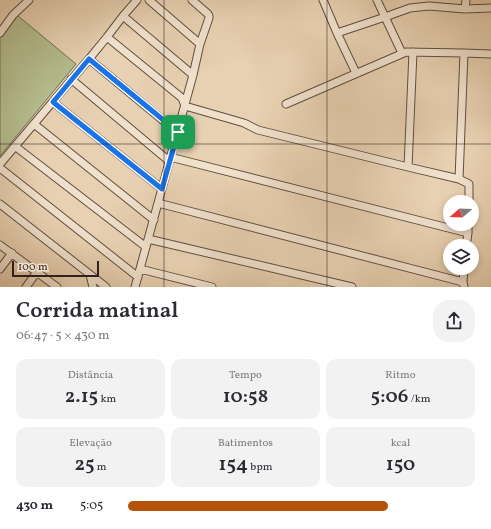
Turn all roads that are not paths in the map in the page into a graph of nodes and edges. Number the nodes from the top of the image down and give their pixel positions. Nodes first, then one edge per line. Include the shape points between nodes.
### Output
1 (29, 0) edge
2 (137, 0) edge
3 (149, 0) edge
4 (192, 0) edge
5 (323, 0) edge
6 (377, 0) edge
7 (414, 0) edge
8 (466, 0) edge
9 (414, 8) junction
10 (491, 8) edge
11 (465, 9) junction
12 (123, 16) junction
13 (385, 17) junction
14 (0, 33) edge
15 (337, 33) junction
16 (107, 37) junction
17 (200, 44) junction
18 (414, 52) junction
19 (402, 53) junction
20 (464, 53) junction
21 (491, 54) edge
22 (89, 59) junction
23 (356, 73) junction
24 (193, 75) junction
25 (71, 80) junction
26 (53, 102) junction
27 (286, 104) dead end
28 (185, 106) junction
29 (34, 124) junction
30 (178, 132) junction
31 (16, 147) junction
32 (170, 159) junction
33 (0, 164) edge
34 (408, 167) junction
35 (0, 168) edge
36 (459, 179) junction
37 (162, 189) junction
38 (469, 195) edge
39 (158, 203) junction
40 (0, 204) edge
41 (154, 220) junction
42 (468, 233) joint
43 (148, 238) junction
44 (467, 239) edge
45 (0, 244) edge
46 (146, 247) junction
47 (12, 253) junction
48 (0, 269) edge
49 (140, 269) junction
50 (37, 272) junction
51 (90, 275) junction
52 (138, 277) junction
53 (463, 284) edge
54 (26, 287) edge
55 (57, 287) edge
56 (93, 287) edge
57 (106, 287) edge
58 (135, 287) edge
59 (212, 287) edge
60 (352, 287) edge

1 - 14 street via 13,15
2 - 12 street
3 - 17 street
4 - 17 street via 209,16
5 - 15 street
6 - 13 street
7 - 9 street
8 - 11 street
9 - 11 street via 429,6
9 - 13 street
10 - 11 street
12 - 16 street
12 - 24 street
13 - 15 street
13 - 19 street
15 - 23 street
16 - 22 street
16 - 28 street via 182,98
17 - 24 street
18 - 19 street
18 - 20 street
18 - 34 street
19 - 23 street
20 - 21 street
20 - 36 street
22 - 25 street
22 - 30 street
23 - 27 street
24 - 28 street
25 - 26 street
25 - 32 street
26 - 29 street
26 - 37 street
28 - 30 street
28 - 34 street via 258,130
29 - 31 street
29 - 41 street
30 - 32 street
31 - 33 street
31 - 46 street
32 - 37 street
32 - 42 street
34 - 36 street
35 - 52 street
36 - 38 street via 469,184
37 - 39 street
39 - 41 street
39 - 53 street
40 - 51 street
41 - 43 street
42 - 44 street
43 - 46 street
43 - 60 street
45 - 47 street
46 - 49 street
47 - 48 street
47 - 50 street
49 - 52 street
49 - 59 street
50 - 54 street
50 - 55 street
51 - 56 street
51 - 57 street
52 - 58 street

